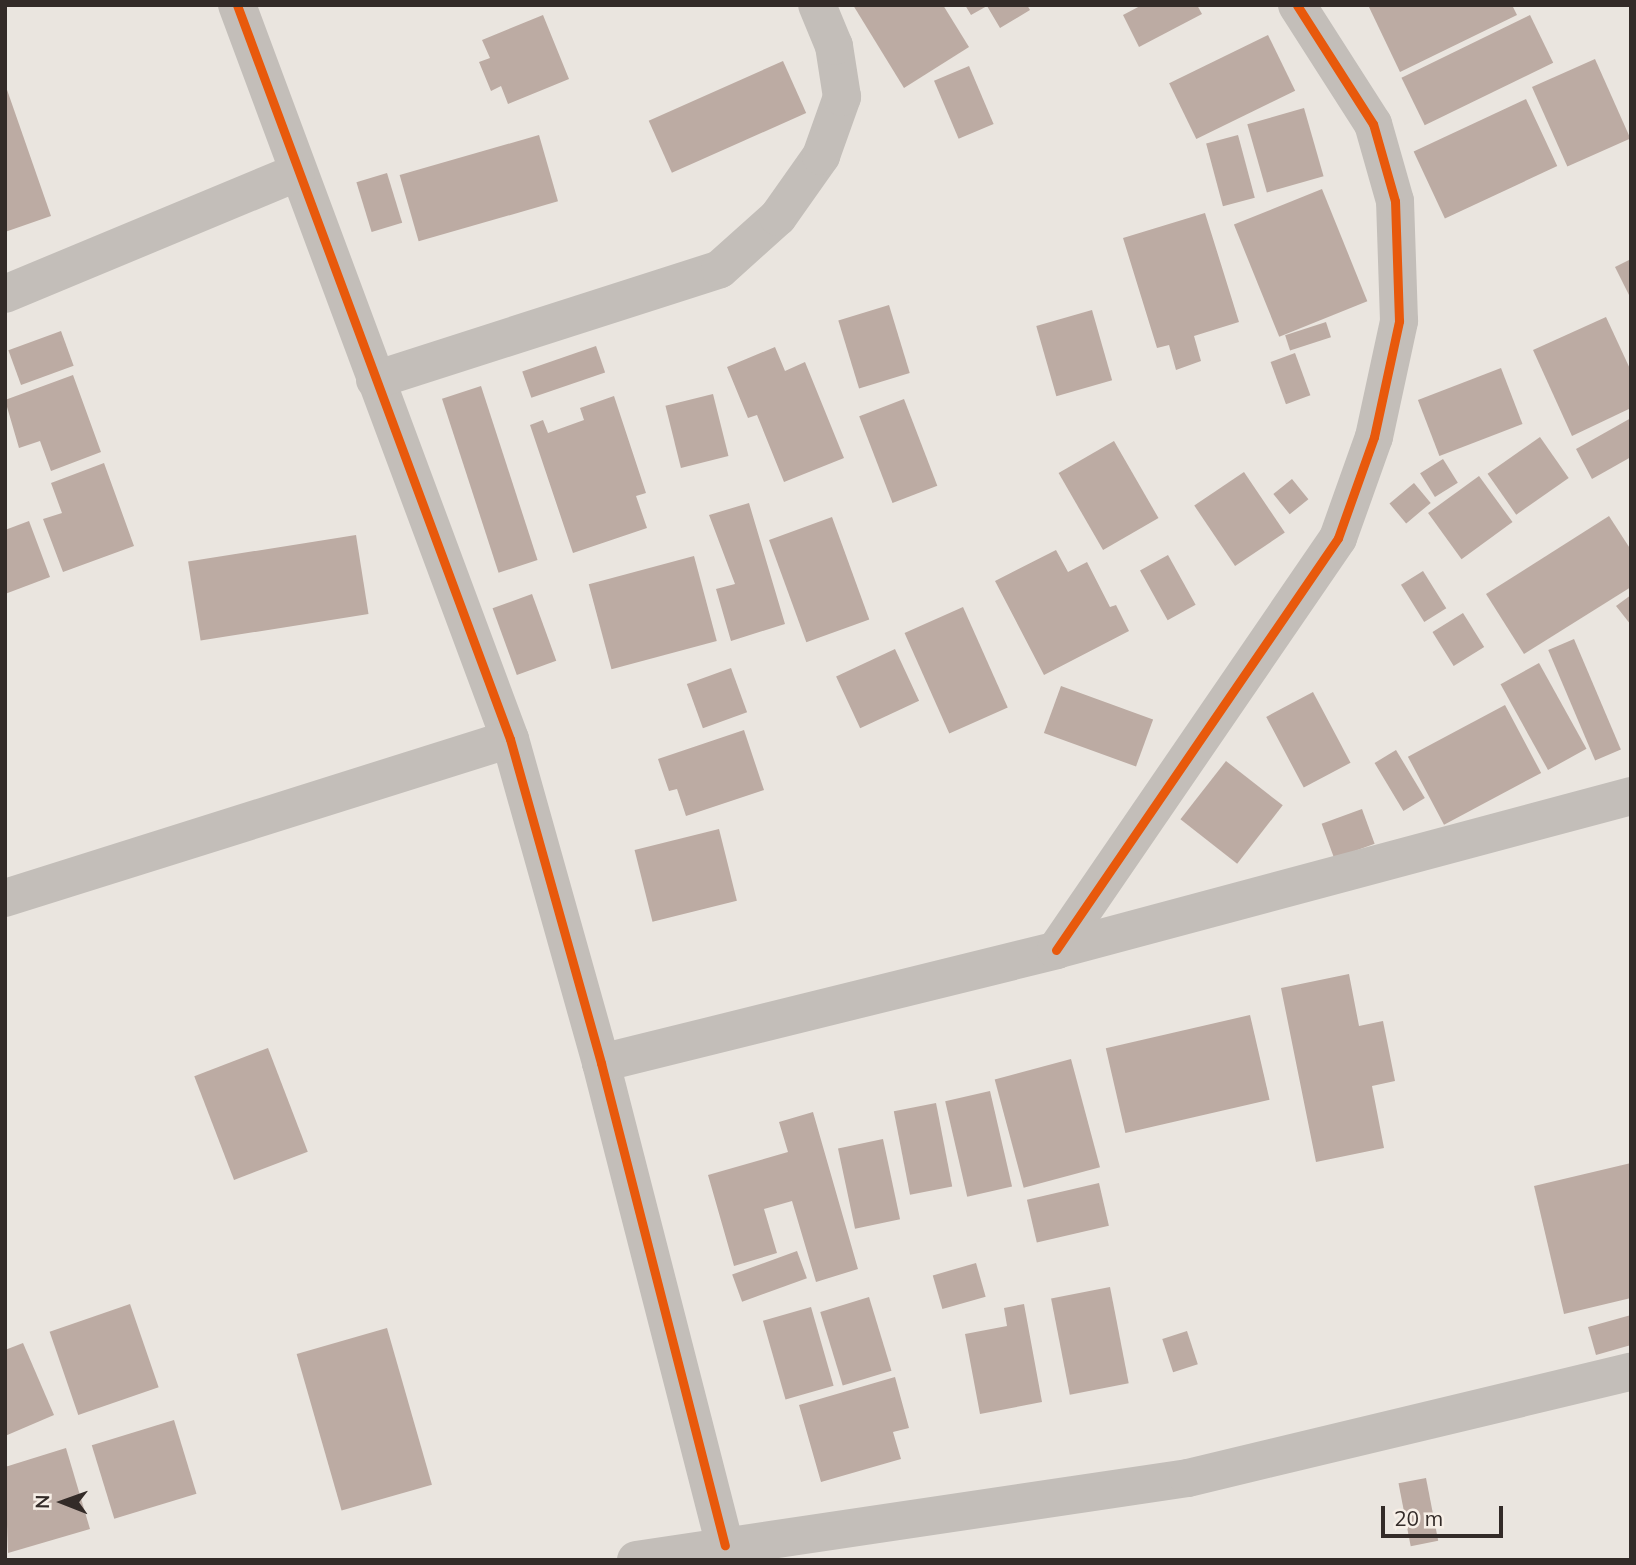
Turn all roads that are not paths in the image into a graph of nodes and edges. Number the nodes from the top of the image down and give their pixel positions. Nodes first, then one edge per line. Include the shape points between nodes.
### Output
1 (237, 5) edge
2 (817, 5) edge
3 (1297, 5) edge
4 (296, 173) junction
5 (5, 294) edge
6 (375, 380) junction
7 (510, 739) junction
8 (1631, 796) edge
9 (5, 898) edge
10 (1056, 950) junction
11 (601, 1063) junction
12 (1631, 1372) edge
13 (725, 1545) junction
14 (636, 1560) edge

1 - 4 street
2 - 6 street via 834,46 842,97 821,156 778,217 720,270
3 - 10 street via 1373,124 1395,201 1399,321 1374,437 1338,538
4 - 5 street
4 - 6 street
6 - 7 street
7 - 9 street
7 - 11 street
8 - 10 street
10 - 11 street
11 - 13 street
12 - 13 street via 1188,1478
13 - 14 street

